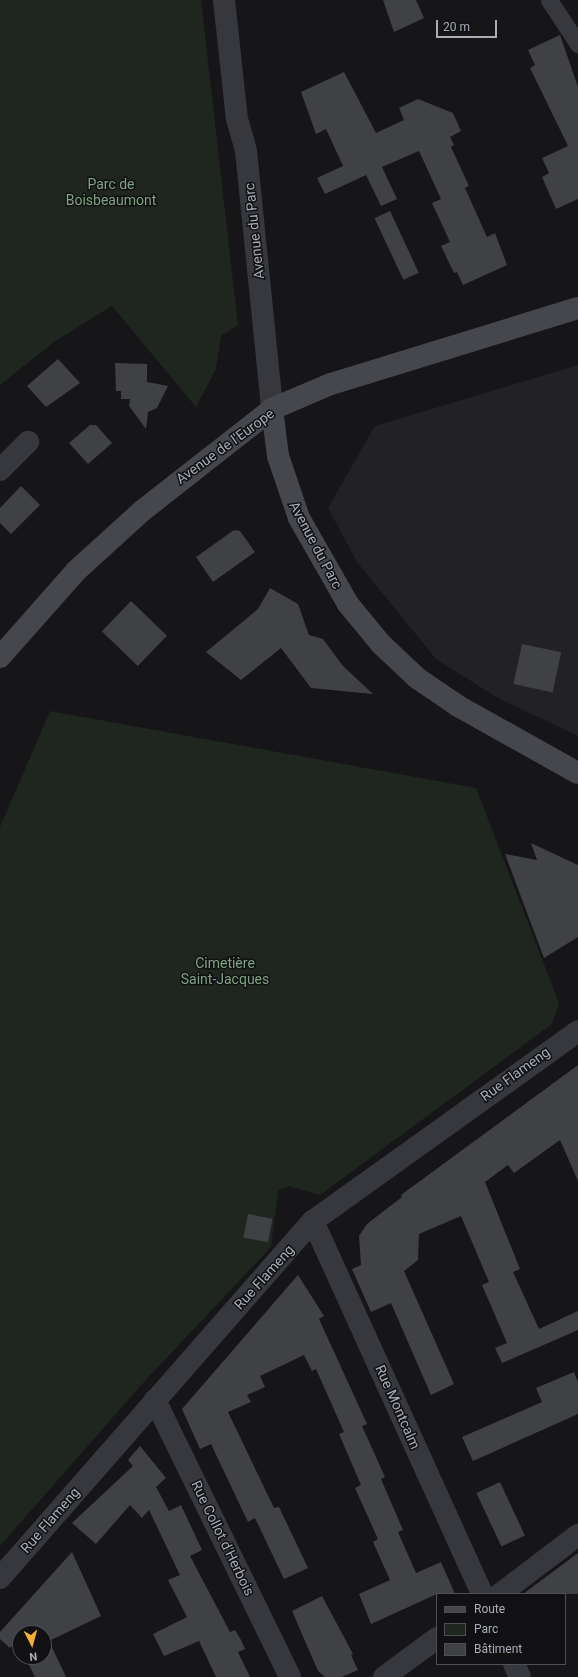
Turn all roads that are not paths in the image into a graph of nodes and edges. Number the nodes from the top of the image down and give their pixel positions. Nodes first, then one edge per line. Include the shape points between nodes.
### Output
1 (224, 0) edge
2 (238, 0) edge
3 (549, 0) edge
4 (578, 44) edge
5 (246, 151) junction
6 (578, 308) edge
7 (272, 409) junction
8 (28, 442) dead end
9 (0, 470) edge
10 (0, 657) edge
11 (578, 773) edge
12 (578, 1031) edge
13 (313, 1221) junction
14 (155, 1400) junction
15 (578, 1536) edge
16 (0, 1578) edge
17 (482, 1593) edge
18 (501, 1593) edge
19 (436, 1639) edge
20 (514, 1665) edge
21 (290, 1677) edge
22 (384, 1677) edge
23 (520, 1677) edge

1 - 5 street, Avenue du Parc via 237,119
2 - 5 street, Avenue du Parc via 252,118
3 - 4 street
5 - 7 street, Avenue du Parc
6 - 7 main road, Avenue de l'Europe via 331,384
7 - 10 main road, Avenue de l'Europe via 142,511 76,571
7 - 11 main road, Avenue du Parc via 278,456 299,518 348,604 376,638 417,678 458,706
8 - 9 street
12 - 13 street, Rue Flameng
13 - 14 street, Rue Flameng
13 - 17 street, Rue Montcalm
14 - 16 street, Rue Flameng
14 - 21 street, Rue Collot d'Herbois
15 - 18 street
19 - 22 street
20 - 23 street

